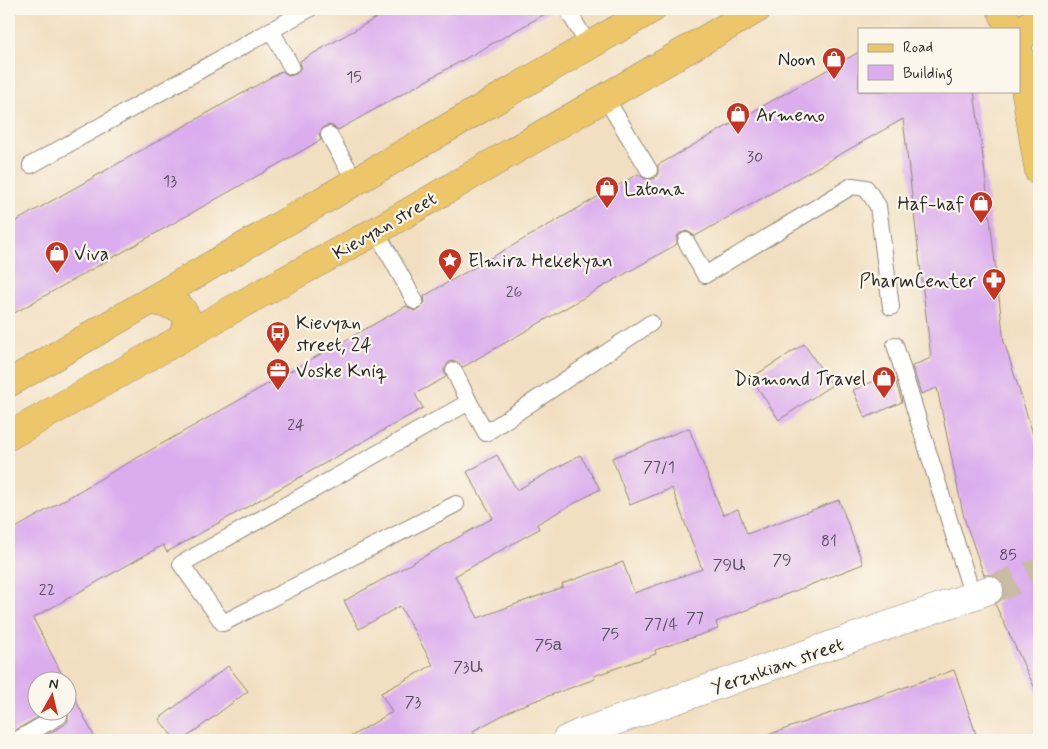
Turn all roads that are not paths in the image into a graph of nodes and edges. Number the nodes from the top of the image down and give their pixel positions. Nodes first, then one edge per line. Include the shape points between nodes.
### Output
1 (310, 9) edge
2 (567, 9) edge
3 (652, 9) edge
4 (757, 9) edge
5 (1001, 9) edge
6 (1017, 9) edge
7 (1039, 16) edge
8 (1010, 28) edge
9 (1017, 28) edge
10 (272, 30) junction
11 (1020, 40) edge
12 (589, 46) junction
13 (1020, 59) edge
14 (291, 66) dead end
15 (605, 97) junction
16 (329, 136) dead end
17 (31, 165) dead end
18 (649, 170) dead end
19 (1039, 172) edge
20 (355, 181) junction
21 (376, 231) junction
22 (686, 241) dead end
23 (151, 300) junction
24 (415, 301) dead end
25 (891, 307) dead end
26 (651, 323) dead end
27 (181, 338) junction
28 (895, 345) dead end
29 (454, 372) dead end
30 (9, 383) edge
31 (469, 402) junction
32 (9, 436) edge
33 (456, 504) dead end
34 (981, 593) joint
35 (48, 722) edge
36 (17, 740) edge
37 (566, 740) edge

1 - 10 lane
2 - 12 lane
3 - 12 main road
4 - 15 main road, Kievyan street
5 - 8 main road
6 - 9 main road
7 - 11 main road
10 - 14 lane
10 - 17 lane
12 - 20 main road
13 - 19 main road
15 - 18 lane
15 - 21 main road, Kievyan street
16 - 20 lane
20 - 23 main road
21 - 24 lane
21 - 27 main road, Kievyan street
22 - 25 lane via 705,275 852,186 866,188 878,206
23 - 27 main road via 181,308 189,322
23 - 30 main road
26 - 31 lane via 486,433
27 - 32 main road, Kievyan street
28 - 34 lane
29 - 31 lane
31 - 33 lane via 180,564 223,623
34 - 37 street, Yerznkian street
35 - 36 lane

